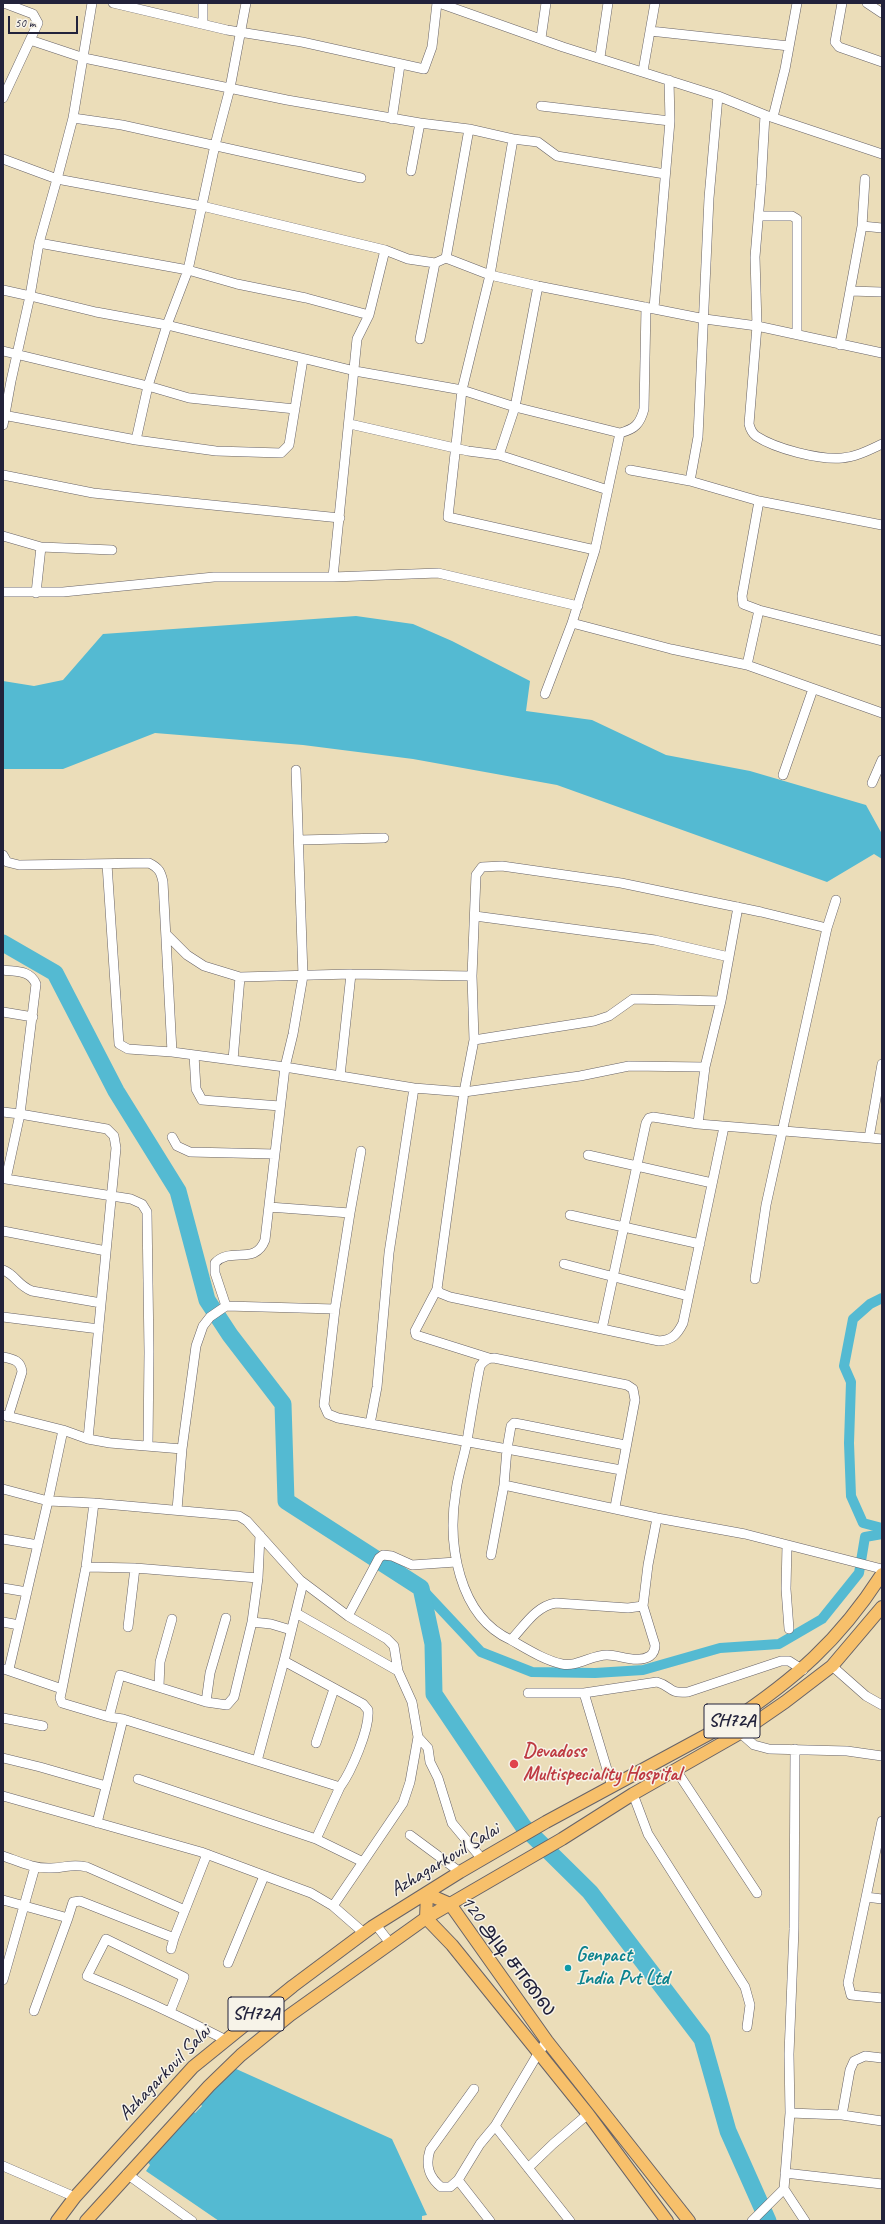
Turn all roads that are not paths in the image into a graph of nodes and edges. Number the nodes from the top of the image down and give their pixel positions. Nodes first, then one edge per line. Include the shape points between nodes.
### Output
1 (4, 3) edge
2 (92, 3) edge
3 (113, 3) edge
4 (203, 3) edge
5 (246, 3) edge
6 (438, 3) edge
7 (546, 3) edge
8 (608, 3) edge
9 (655, 3) edge
10 (797, 3) edge
11 (842, 3) edge
12 (867, 3) edge
13 (20, 6) edge
14 (149, 7) edge
15 (882, 12) edge
16 (203, 24) junction
17 (650, 31) junction
18 (240, 32) junction
19 (541, 38) junction
20 (30, 40) junction
21 (789, 46) junction
22 (600, 57) junction
23 (84, 58) junction
24 (882, 62) edge
25 (400, 65) junction
26 (643, 71) junction
27 (669, 80) junction
28 (230, 88) junction
29 (718, 96) junction
30 (3, 98) edge
31 (541, 106) dead end
32 (769, 116) junction
33 (74, 118) junction
34 (392, 119) junction
35 (670, 121) junction
36 (420, 123) junction
37 (469, 129) junction
38 (513, 139) junction
39 (215, 145) junction
40 (882, 154) edge
41 (3, 159) edge
42 (411, 171) dead end
43 (665, 174) junction
44 (57, 178) junction
45 (361, 178) dead end
46 (865, 180) dead end
47 (202, 206) junction
48 (759, 216) junction
49 (862, 226) junction
50 (882, 228) edge
51 (39, 243) junction
52 (385, 250) junction
53 (446, 258) junction
54 (435, 264) junction
55 (188, 270) junction
56 (490, 275) junction
57 (538, 286) junction
58 (3, 290) edge
59 (850, 291) junction
60 (882, 292) edge
61 (30, 296) junction
62 (650, 308) junction
63 (369, 315) junction
64 (705, 319) junction
65 (167, 325) junction
66 (756, 326) junction
67 (797, 334) junction
68 (420, 339) dead end
69 (840, 344) junction
70 (3, 351) edge
71 (882, 353) edge
72 (16, 354) junction
73 (304, 359) junction
74 (355, 371) junction
75 (148, 386) junction
76 (462, 390) junction
77 (515, 407) junction
78 (295, 409) junction
79 (4, 415) edge
80 (350, 424) junction
81 (3, 425) edge
82 (620, 433) junction
83 (136, 440) junction
84 (882, 444) edge
85 (455, 448) junction
86 (499, 456) junction
87 (630, 470) dead end
88 (3, 475) edge
89 (690, 481) junction
90 (608, 490) junction
91 (759, 501) junction
92 (340, 518) junction
93 (882, 525) edge
94 (3, 536) edge
95 (41, 547) junction
96 (112, 550) dead end
97 (595, 550) junction
98 (333, 577) junction
99 (3, 592) edge
100 (36, 593) junction
101 (578, 606) junction
102 (759, 610) junction
103 (572, 623) junction
104 (882, 641) edge
105 (747, 665) junction
106 (813, 689) junction
107 (545, 694) dead end
108 (882, 713) edge
109 (882, 760) edge
110 (296, 770) dead end
111 (783, 775) dead end
112 (872, 783) dead end
113 (384, 838) dead end
114 (299, 840) junction
115 (3, 855) edge
116 (107, 864) junction
117 (836, 900) dead end
118 (738, 907) junction
119 (475, 916) junction
120 (827, 928) junction
121 (166, 934) junction
122 (729, 956) junction
123 (3, 970) edge
124 (351, 974) junction
125 (303, 976) junction
126 (472, 976) junction
127 (240, 977) junction
128 (721, 1001) junction
129 (3, 1012) edge
130 (33, 1016) junction
131 (474, 1040) junction
132 (172, 1052) junction
133 (194, 1055) junction
134 (233, 1060) junction
135 (882, 1064) edge
136 (285, 1067) junction
137 (705, 1067) junction
138 (340, 1076) junction
139 (414, 1088) junction
140 (464, 1092) junction
141 (280, 1106) junction
142 (3, 1112) edge
143 (20, 1114) junction
144 (698, 1124) junction
145 (724, 1127) junction
146 (782, 1132) junction
147 (172, 1137) dead end
148 (868, 1138) junction
149 (882, 1139) edge
150 (361, 1151) dead end
151 (275, 1154) junction
152 (588, 1155) dead end
153 (638, 1165) junction
154 (5, 1179) edge
155 (712, 1182) junction
156 (112, 1197) junction
157 (270, 1207) junction
158 (350, 1213) junction
159 (570, 1215) dead end
160 (624, 1227) junction
161 (3, 1231) edge
162 (700, 1244) junction
163 (106, 1251) junction
164 (564, 1264) dead end
165 (3, 1270) edge
166 (614, 1276) junction
167 (756, 1279) dead end
168 (437, 1289) junction
169 (688, 1296) junction
170 (101, 1303) junction
171 (223, 1308) junction
172 (335, 1309) junction
173 (3, 1317) edge
174 (99, 1329) junction
175 (602, 1329) junction
176 (3, 1357) edge
177 (489, 1358) junction
178 (6, 1416) edge
179 (370, 1424) junction
180 (63, 1430) junction
181 (88, 1438) junction
182 (466, 1442) junction
183 (625, 1445) junction
184 (148, 1446) junction
185 (182, 1449) junction
186 (508, 1449) junction
187 (621, 1470) junction
188 (504, 1485) junction
189 (3, 1489) edge
190 (48, 1501) junction
191 (94, 1502) junction
192 (615, 1507) junction
193 (178, 1510) junction
194 (656, 1518) junction
195 (260, 1535) junction
196 (3, 1539) edge
197 (38, 1545) junction
198 (787, 1545) junction
199 (491, 1555) dead end
200 (456, 1562) junction
201 (86, 1567) junction
202 (135, 1568) junction
203 (882, 1569) edge
204 (882, 1574) edge
205 (258, 1578) junction
206 (303, 1583) junction
207 (3, 1588) edge
208 (27, 1592) junction
209 (644, 1606) junction
210 (882, 1607) edge
211 (296, 1613) junction
212 (348, 1616) junction
213 (226, 1618) dead end
214 (172, 1619) dead end
215 (3, 1622) edge
216 (252, 1622) junction
217 (19, 1625) junction
218 (128, 1626) dead end
219 (789, 1629) dead end
220 (292, 1630) junction
221 (512, 1640) junction
222 (284, 1661) junction
223 (832, 1666) junction
224 (6, 1669) edge
225 (803, 1670) junction
226 (398, 1672) junction
227 (159, 1686) junction
228 (334, 1688) junction
229 (62, 1689) junction
230 (528, 1693) dead end
231 (584, 1694) junction
232 (206, 1702) junction
233 (882, 1705) edge
234 (3, 1718) edge
235 (109, 1718) junction
236 (123, 1719) junction
237 (729, 1723) junction
238 (44, 1726) dead end
239 (740, 1732) junction
240 (418, 1737) junction
241 (316, 1743) dead end
242 (795, 1749) junction
243 (882, 1756) edge
244 (3, 1758) edge
245 (257, 1761) junction
246 (676, 1770) junction
247 (138, 1779) dead end
248 (106, 1786) junction
249 (612, 1786) junction
250 (340, 1787) junction
251 (633, 1794) junction
252 (3, 1796) edge
253 (882, 1821) edge
254 (97, 1823) junction
255 (881, 1833) edge
256 (410, 1835) dead end
257 (316, 1839) junction
258 (207, 1854) junction
259 (3, 1856) edge
260 (482, 1859) junction
261 (363, 1862) junction
262 (35, 1867) junction
263 (460, 1872) junction
264 (264, 1876) junction
265 (757, 1893) dead end
266 (427, 1894) junction
267 (866, 1897) junction
268 (882, 1899) edge
269 (3, 1900) edge
270 (450, 1904) junction
271 (22, 1905) junction
272 (333, 1906) junction
273 (185, 1910) junction
274 (68, 1918) junction
275 (426, 1918) junction
276 (376, 1925) junction
277 (364, 1933) junction
278 (174, 1938) junction
279 (390, 1943) junction
280 (171, 1949) dead end
281 (228, 1964) dead end
282 (3, 1980) edge
283 (882, 1998) edge
284 (34, 2011) dead end
285 (170, 2012) junction
286 (747, 2028) dead end
287 (224, 2039) junction
288 (547, 2041) junction
289 (539, 2052) junction
290 (882, 2058) edge
291 (474, 2089) dead end
292 (790, 2113) junction
293 (588, 2114) junction
294 (842, 2115) junction
295 (882, 2121) edge
296 (495, 2126) junction
297 (3, 2166) edge
298 (528, 2168) junction
299 (785, 2172) junction
300 (127, 2174) junction
301 (458, 2180) junction
302 (882, 2184) edge
303 (782, 2191) junction
304 (75, 2196) junction
305 (57, 2221) edge
306 (86, 2221) edge
307 (192, 2221) edge
308 (490, 2221) edge
309 (570, 2221) edge
310 (667, 2221) edge
311 (689, 2221) edge
312 (752, 2221) edge
313 (805, 2221) edge

1 - 13 street
2 - 23 street
3 - 14 street
4 - 16 street
5 - 18 street
6 - 19 street
6 - 25 street via 432,46 424,69
7 - 19 street
8 - 22 street
9 - 17 street
10 - 21 street
11 - 24 street via 835,42 839,47
12 - 15 street
13 - 20 street via 37,19 37,27
14 - 16 street
16 - 18 street
17 - 21 street
17 - 26 street
18 - 25 street via 302,42
18 - 28 street
19 - 22 street
20 - 23 street
20 - 30 street
21 - 32 street
22 - 26 street
23 - 28 street
23 - 33 street
25 - 34 street
26 - 27 street
27 - 29 street
27 - 35 street
28 - 34 street
28 - 39 street
29 - 32 street
29 - 64 street via 709,198
31 - 35 street
32 - 40 street
32 - 48 street
33 - 39 street via 122,125
33 - 44 street
34 - 36 street
35 - 43 street
36 - 37 street
36 - 42 street
37 - 38 street
37 - 53 street
38 - 43 street via 538,142 557,156
38 - 56 street
39 - 45 street
39 - 47 street
41 - 44 street
43 - 62 street
44 - 47 street
44 - 51 street
46 - 49 street
47 - 52 street
47 - 55 street
48 - 66 street via 755,256
48 - 67 street via 792,216 797,219
49 - 50 street
49 - 59 street
51 - 55 street
51 - 61 street
52 - 54 street via 408,259
52 - 63 street
53 - 54 street
53 - 56 street
54 - 68 street
55 - 63 street
55 - 65 street
56 - 57 street
56 - 76 street
57 - 62 street
57 - 77 street
58 - 61 street
59 - 60 street
59 - 69 street
61 - 65 street
61 - 72 street
62 - 64 street
62 - 82 street via 644,409 637,426
63 - 74 street via 357,339
64 - 66 street
64 - 89 street via 698,437
65 - 73 street
65 - 75 street
66 - 67 street
66 - 84 street via 749,424 756,436 782,447 816,456 842,458 858,455
67 - 69 street
69 - 71 street
70 - 72 street
72 - 75 street
72 - 79 street
73 - 74 street
73 - 78 street
74 - 76 street
74 - 80 street
75 - 78 street via 189,398
75 - 83 street
76 - 77 street
76 - 85 street
77 - 82 street
77 - 86 street
78 - 83 street via 289,445 286,450 275,454 216,451
79 - 81 street
79 - 83 street
80 - 85 street
80 - 92 street
82 - 90 street
85 - 86 street
85 - 97 street via 448,518
86 - 90 street
87 - 89 street
88 - 92 street via 93,493
89 - 91 street
90 - 97 street
91 - 93 street
91 - 102 street via 742,596 743,604
92 - 98 street
94 - 95 street
95 - 96 street
95 - 100 street
97 - 101 street
98 - 100 street via 214,577
98 - 101 street via 438,573
99 - 100 street
101 - 103 street
102 - 104 street
102 - 105 street
103 - 105 street via 670,649
103 - 107 street
105 - 106 street
106 - 108 street
106 - 111 street
109 - 112 street
110 - 114 street
113 - 114 street
114 - 125 street
115 - 116 street via 7,862 19,865
116 - 121 street via 149,863 157,867 164,882
116 - 132 street via 119,1044 128,1049
117 - 120 street
118 - 119 street via 621,883 492,865 482,867 476,875
118 - 120 street
118 - 122 street
119 - 122 street via 649,939
119 - 126 street
120 - 146 street
121 - 127 street via 187,955 204,966
121 - 132 street
122 - 128 street
123 - 130 street via 24,972 33,977 36,984
124 - 125 street
124 - 126 street
124 - 138 street
125 - 127 street
125 - 136 street
126 - 131 street
127 - 134 street
128 - 131 street via 633,999 609,1016 594,1021
128 - 137 street
129 - 130 street
130 - 143 street
131 - 140 street
132 - 133 street
133 - 134 street
133 - 141 street via 196,1089 202,1100
134 - 136 street
135 - 148 street
136 - 138 street
136 - 141 street
137 - 140 street via 629,1066 580,1076
137 - 144 street
138 - 139 street
139 - 140 street
139 - 179 street via 390,1253 377,1387
140 - 168 street
141 - 151 street
142 - 143 street
143 - 154 street
143 - 156 street via 107,1129 114,1136 116,1148
144 - 145 street
144 - 153 street via 659,1117 648,1118
145 - 146 street
145 - 155 street
146 - 148 street
146 - 167 street via 766,1205
147 - 151 street via 177,1146 190,1152
148 - 149 street
150 - 158 street
151 - 157 street
152 - 153 street
153 - 155 street
153 - 160 street
154 - 156 street
155 - 162 street
156 - 163 street
156 - 184 street via 131,1199 142,1204 147,1212
157 - 158 street
157 - 171 street via 262,1249 255,1254 220,1258 215,1263
158 - 172 street
159 - 160 street
160 - 162 street
160 - 166 street
161 - 163 street
162 - 169 street
163 - 170 street
164 - 166 street
165 - 170 street via 9,1272 23,1287
166 - 169 street
166 - 175 street
168 - 175 street via 450,1297
168 - 177 street via 414,1331 416,1335
169 - 175 street via 683,1323 678,1334 669,1340 659,1341
170 - 174 street
171 - 172 street
171 - 185 street via 210,1317 203,1326 196,1346
172 - 179 street via 325,1409 328,1414 338,1418
173 - 174 street
174 - 181 street
176 - 178 street via 17,1361 22,1372
177 - 182 street via 480,1366
177 - 183 street via 628,1385 633,1389 635,1400
178 - 180 street
179 - 182 street
180 - 181 street
180 - 190 street
181 - 184 street via 110,1444
182 - 186 street
182 - 200 street via 456,1492 453,1531
183 - 186 street via 514,1423 511,1426
183 - 187 street
184 - 185 street
185 - 193 street
186 - 187 street
186 - 188 street
187 - 192 street
188 - 192 street
188 - 199 street
189 - 190 street
190 - 191 street
190 - 197 street
191 - 193 street
191 - 201 street
192 - 194 street
193 - 195 street via 239,1516 247,1520
194 - 198 street via 745,1534
194 - 209 street
195 - 205 street
195 - 206 street
196 - 197 street
197 - 208 street
198 - 203 street
198 - 219 street via 786,1589
200 - 212 street via 422,1565 383,1555
200 - 221 street via 478,1613 494,1630
201 - 202 street
201 - 229 street
202 - 205 street
202 - 218 street
204 - 225 main road, Azhagarkovil Salai / SH72A via 864,1603 840,1633
205 - 216 street
206 - 211 street
206 - 212 street
207 - 208 street
208 - 217 street
209 - 221 street via 628,1608 548,1604 538,1610
209 - 221 street via 655,1650 650,1656 643,1658 607,1655 572,1664 561,1664 539,1656
210 - 223 main road, Azhagarkovil Salai / SH72A
211 - 220 street
211 - 226 street
212 - 226 street via 387,1639 394,1646
213 - 232 street via 210,1673
214 - 227 street via 160,1662
215 - 217 street
216 - 220 street
216 - 232 street via 234,1697 227,1705
217 - 224 street
220 - 222 street
222 - 228 street
222 - 245 street
223 - 233 street via 866,1696
223 - 239 main road, Azhagarkovil Salai / SH72A
224 - 229 street
225 - 231 street via 785,1661 688,1692 673,1692 657,1682
225 - 237 main road, Azhagarkovil Salai / SH72A
226 - 240 street via 412,1702
227 - 232 street
227 - 235 street via 120,1675
228 - 241 street
228 - 250 street via 363,1704 368,1710 369,1717 350,1769
229 - 235 street via 62,1703
230 - 231 street
231 - 249 street
234 - 238 street
235 - 236 street
236 - 245 street
236 - 248 street
237 - 239 street
237 - 249 main road, Azhagarkovil Salai / SH72A
239 - 242 street via 754,1745 769,1749
239 - 246 main road, Azhagarkovil Salai / SH72A
240 - 260 street via 428,1748 430,1762 438,1778 452,1823
240 - 261 street via 410,1782 403,1803
242 - 243 street via 847,1751
242 - 292 street
244 - 248 street
245 - 250 street
246 - 251 main road, Azhagarkovil Salai / SH72A
246 - 265 street
247 - 257 street
248 - 254 street
249 - 260 main road, Azhagarkovil Salai / SH72A
250 - 257 street
251 - 270 main road, Azhagarkovil Salai / SH72A
251 - 286 street via 648,1834 746,1986 750,2005
252 - 254 street
253 - 255 street
254 - 258 street
255 - 267 street
256 - 263 street
257 - 261 street
258 - 264 street
258 - 273 street
259 - 262 street
260 - 263 main road, Azhagarkovil Salai / SH72A
261 - 272 street
262 - 271 street
262 - 273 street via 51,1868 76,1864 87,1867
263 - 266 main road, Azhagarkovil Salai / SH72A
264 - 272 street via 311,1893
264 - 281 street
266 - 270 main road, 120 அடி சாலை
266 - 275 main road, 120 அடி சாலை
266 - 276 main road, Azhagarkovil Salai / SH72A
267 - 268 street
267 - 283 street via 848,1990 851,1995 858,1997
269 - 271 street
270 - 275 main road, Azhagarkovil Salai / SH72A
270 - 288 main road, 120 அடி சாலை
271 - 274 street
271 - 282 street
272 - 277 street
273 - 278 street
274 - 278 street via 73,1902 80,1900
274 - 284 street
275 - 279 main road, Azhagarkovil Salai / SH72A
275 - 289 main road, 120 அடி சாலை via 452,1945
276 - 277 main road, Azhagarkovil Salai / SH72A
276 - 279 street
277 - 287 main road, Azhagarkovil Salai / SH72A
278 - 280 street
279 - 300 main road, Azhagarkovil Salai / SH72A via 290,2015 241,2055
285 - 285 street via 87,1976 106,1938 184,1977
285 - 287 street
287 - 304 main road, Azhagarkovil Salai / SH72A via 192,2067
288 - 289 street
288 - 311 main road, 120 அடி சாலை
289 - 293 main road, 120 அடி சாலை
289 - 296 street
290 - 294 street via 865,2056 854,2061
291 - 301 street via 430,2150 427,2160 429,2174 441,2187 450,2187
292 - 294 street
292 - 299 street
293 - 298 street
293 - 310 main road, 120 அடி சாலை
294 - 295 street
296 - 298 street
296 - 301 street via 480,2144
297 - 304 street
298 - 309 street
299 - 302 street
299 - 303 street
300 - 306 main road, Azhagarkovil Salai / SH72A
300 - 307 street
301 - 308 street
303 - 312 street
303 - 313 street
304 - 305 main road, Azhagarkovil Salai / SH72A

